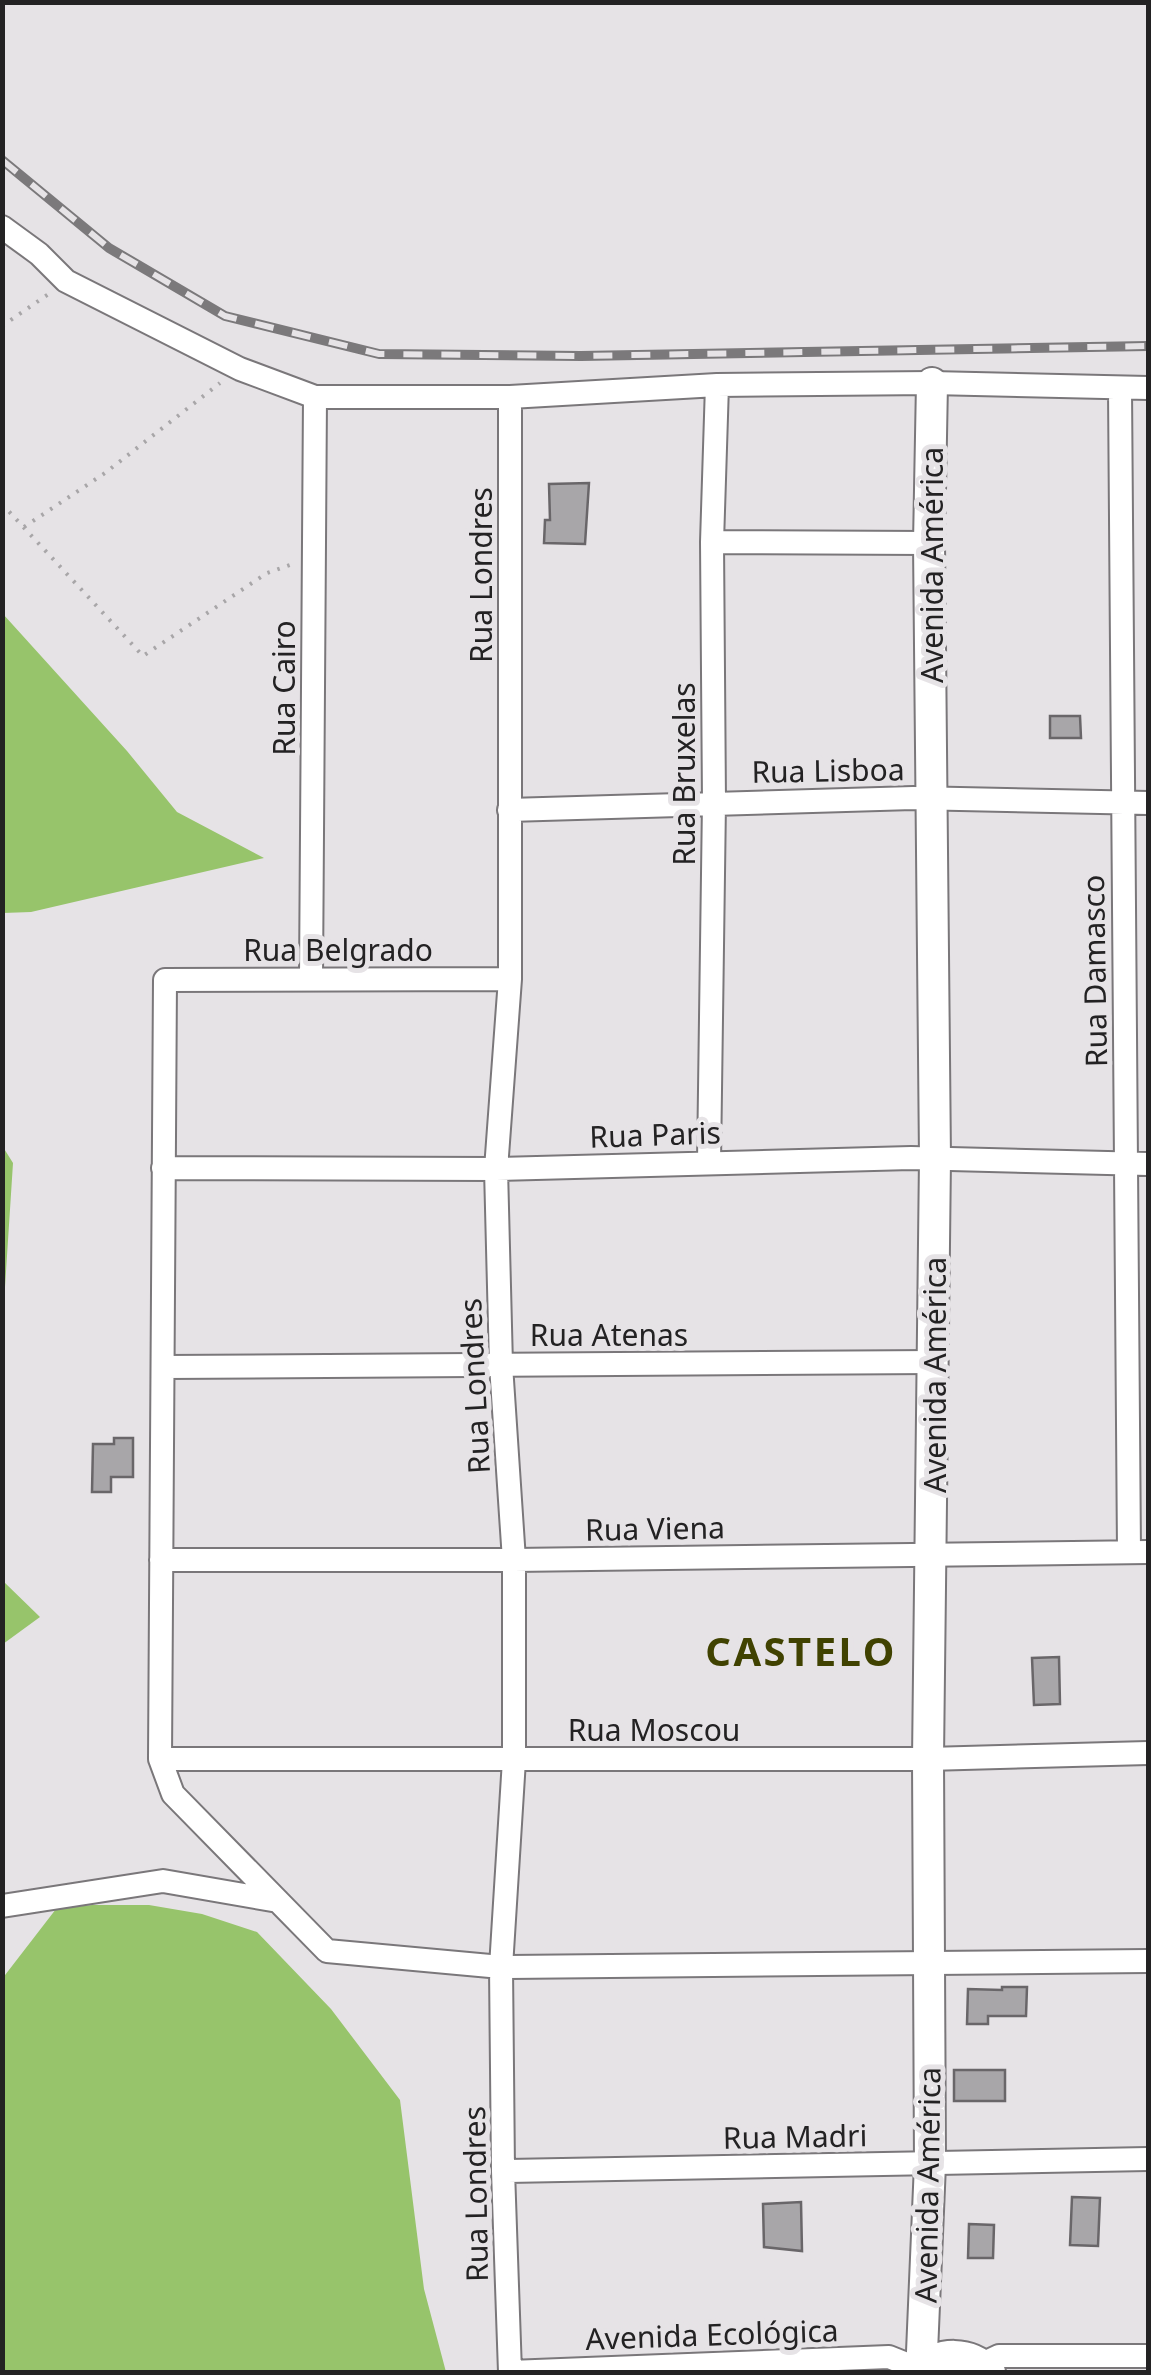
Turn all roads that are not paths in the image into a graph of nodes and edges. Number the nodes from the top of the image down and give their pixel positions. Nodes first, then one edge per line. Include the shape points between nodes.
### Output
1 (2, 227) edge
2 (932, 383) junction
3 (717, 385) junction
4 (1120, 388) junction
5 (1148, 388) edge
6 (315, 396) junction
7 (510, 396) junction
8 (712, 542) junction
9 (929, 542) junction
10 (933, 800) junction
11 (714, 802) junction
12 (1122, 803) junction
13 (1148, 803) edge
14 (510, 810) junction
15 (510, 979) junction
16 (311, 980) junction
17 (935, 1158) junction
18 (709, 1162) junction
19 (1138, 1164) edge
20 (163, 1168) junction
21 (496, 1169) junction
22 (934, 1362) junction
23 (501, 1364) junction
24 (164, 1367) junction
25 (1138, 1552) edge
26 (932, 1554) junction
27 (162, 1560) junction
28 (514, 1560) junction
29 (1148, 1753) edge
30 (160, 1759) junction
31 (928, 1759) junction
32 (514, 1760) junction
33 (278, 1901) junction
34 (2, 1906) edge
35 (1148, 1960) edge
36 (930, 1962) junction
37 (501, 1966) junction
38 (1148, 2160) edge
39 (930, 2164) junction
40 (503, 2171) junction
41 (1148, 2356) edge
42 (986, 2368) edge
43 (919, 2370) edge
44 (510, 2372) edge

1 - 6 street via 66,281 240,368
2 - 3 street
2 - 4 street
2 - 9 street, Avenida América
3 - 7 street
3 - 8 street, Rua Bruxelas
4 - 5 street
4 - 12 street, Rua Damasco
6 - 7 street
6 - 16 street, Rua Cairo
7 - 14 street, Rua Londres
8 - 9 street
8 - 11 street, Rua Bruxelas
9 - 10 street, Avenida América
10 - 11 street, Rua Lisboa
10 - 12 street, Rua Lisboa
10 - 17 street, Avenida América
11 - 14 street, Rua Lisboa
11 - 18 street, Rua Bruxelas
12 - 13 street, Rua Lisboa
12 - 19 street, Rua Damasco
14 - 15 street, Rua Londres
15 - 16 street, Rua Belgrado
15 - 21 street, Rua Londres
16 - 20 street, Rua Belgrado via 165,980
17 - 18 street, Rua Paris
17 - 19 street, Rua Paris
17 - 22 street, Avenida América
18 - 21 street, Rua Paris
19 - 25 street, Rua Damasco
20 - 21 street, Rua Paris
20 - 24 street
21 - 23 street, Rua Londres
22 - 23 street, Rua Atenas
22 - 26 street, Avenida América
23 - 24 street, Rua Atenas
23 - 28 street, Rua Londres
24 - 27 street
25 - 26 street, Rua Viena
26 - 28 street, Rua Viena
26 - 31 street, Avenida América
27 - 28 street, Rua Viena
27 - 30 street
28 - 32 street, Rua Londres
29 - 31 street, Rua Moscou
30 - 32 street, Rua Moscou
30 - 33 street via 172,1794
31 - 32 street, Rua Moscou
31 - 36 street, Avenida América
32 - 37 street, Rua Londres
33 - 34 street via 163,1881
33 - 37 street via 326,1950
35 - 36 street
36 - 37 street
36 - 39 street, Avenida América
37 - 40 street, Rua Londres
38 - 39 street, Rua Madri
39 - 40 street, Rua Madri
39 - 43 street, Avenida América
40 - 44 street, Rua Londres
41 - 42 street via 999,2356
42 - 43 street via 954,2356
43 - 44 street, Avenida Ecológica via 889,2357

